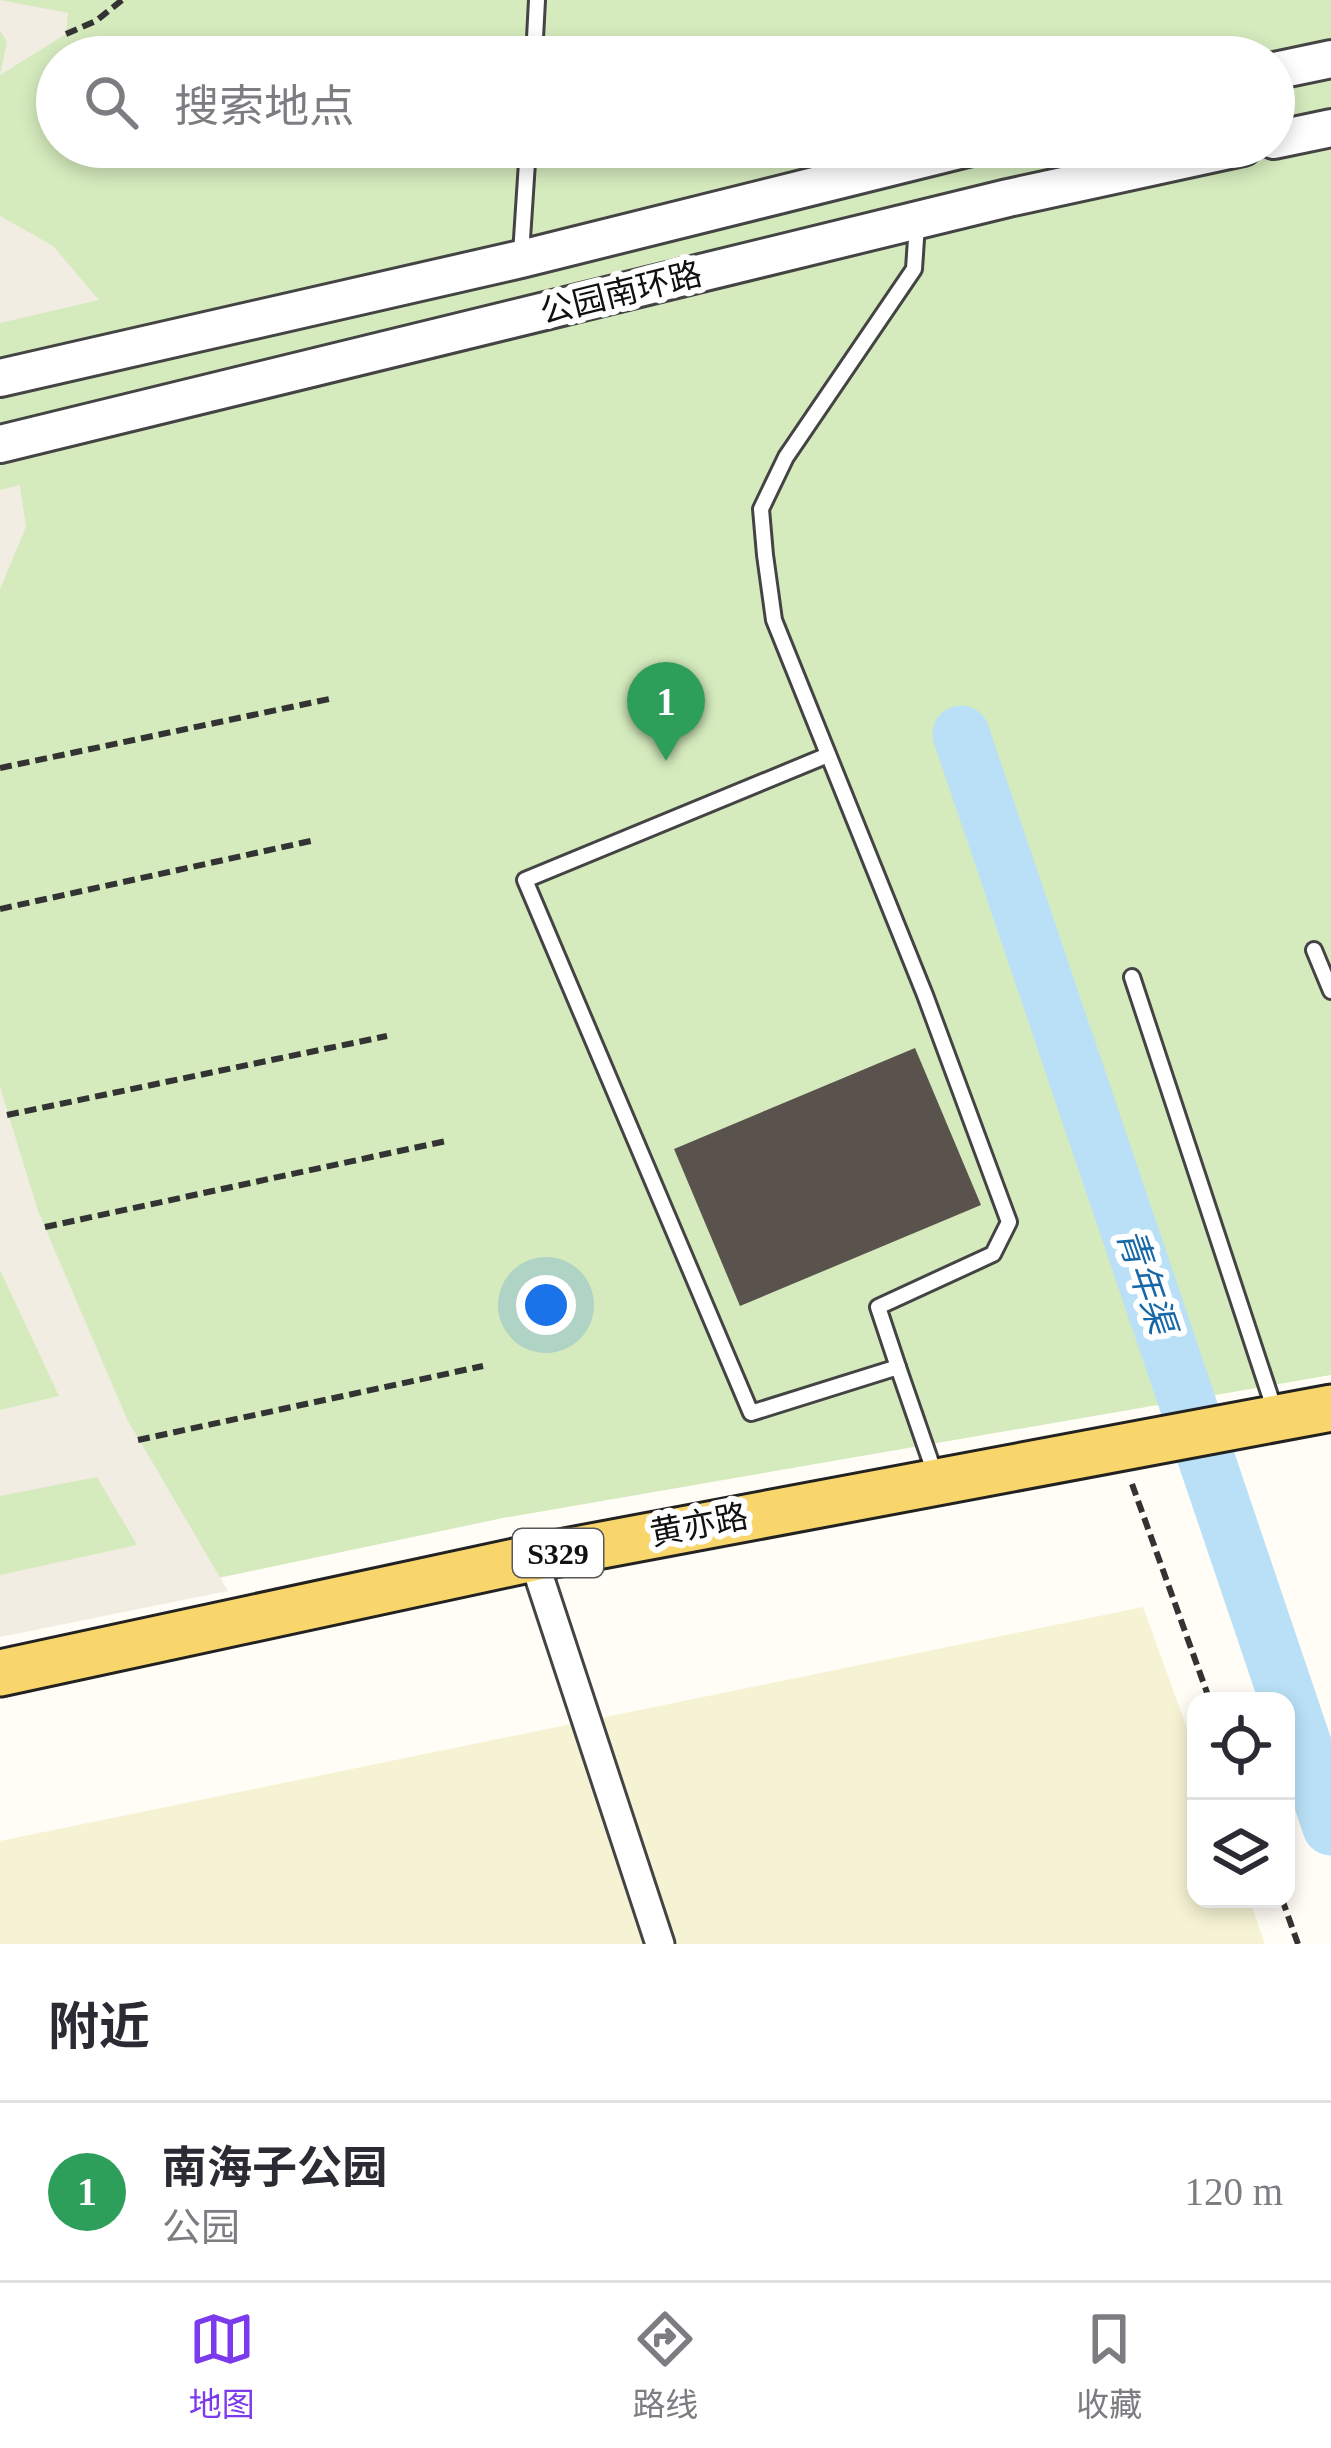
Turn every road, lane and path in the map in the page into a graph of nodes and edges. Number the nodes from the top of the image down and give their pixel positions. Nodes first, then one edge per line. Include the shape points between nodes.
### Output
1 (122, 0) edge
2 (537, 0) edge
3 (66, 34) dead end
4 (535, 36) edge
5 (1331, 59) edge
6 (1295, 67) edge
7 (1331, 128) edge
8 (1295, 136) edge
9 (527, 168) edge
10 (887, 168) edge
11 (1149, 168) edge
12 (917, 220) junction
13 (521, 259) junction
14 (0, 378) edge
15 (0, 444) edge
16 (334, 698) dead end
17 (828, 755) junction
18 (0, 768) edge
19 (315, 840) dead end
20 (0, 909) edge
21 (1314, 950) dead end
22 (1132, 977) dead end
23 (1331, 991) edge
24 (388, 1036) dead end
25 (7, 1115) dead end
26 (446, 1141) dead end
27 (45, 1227) dead end
28 (483, 1366) dead end
29 (898, 1367) junction
30 (1331, 1408) edge
31 (1264, 1420) junction
32 (138, 1440) dead end
33 (1118, 1447) junction
34 (937, 1479) junction
35 (532, 1558) junction
36 (0, 1673) edge
37 (1207, 1692) edge
38 (1285, 1908) edge
39 (659, 1944) edge
40 (1298, 1944) edge

1 - 3 path
2 - 4 lane
5 - 6 street
7 - 8 street
9 - 13 lane
10 - 13 street, 公园南环路
11 - 12 street, 公园南环路
12 - 15 street, 公园南环路
12 - 17 lane via 914,269 786,457 761,509 774,620
13 - 14 street, 公园南环路
16 - 18 path
17 - 29 lane via 1009,1222 994,1254 878,1307
17 - 29 lane via 525,880 751,1413
19 - 20 path
21 - 23 lane
22 - 31 lane
24 - 25 path
26 - 27 path
28 - 32 path
29 - 34 lane
30 - 31 main road, 黄亦路 / S329
31 - 33 main road, 黄亦路 / S329
33 - 34 main road, 黄亦路 / S329
33 - 37 path
34 - 35 main road, 黄亦路 / S329
35 - 36 main road, 黄亦路 / S329
35 - 39 street
38 - 40 path

